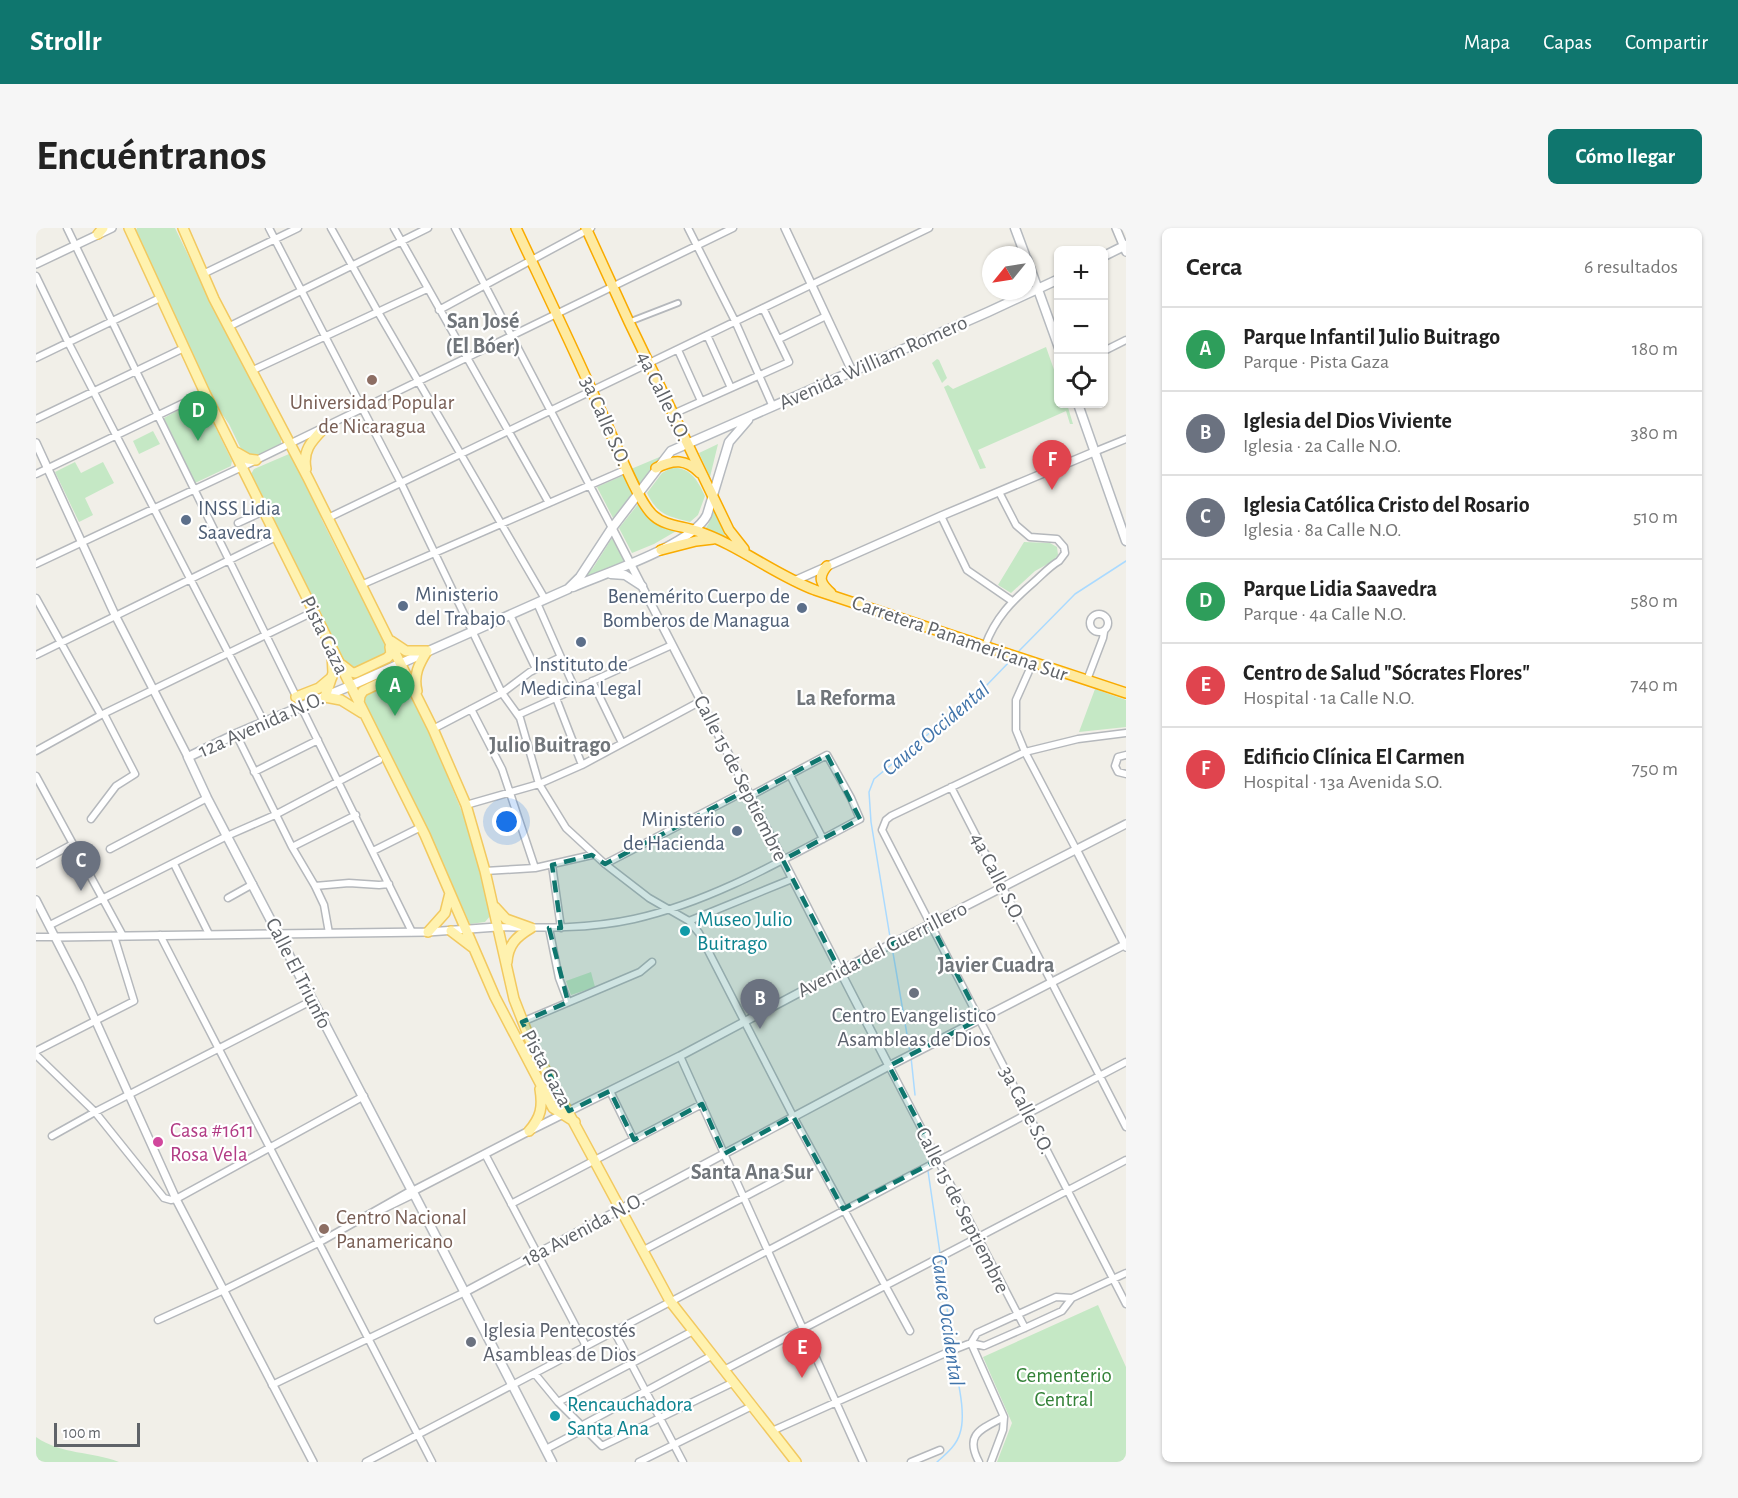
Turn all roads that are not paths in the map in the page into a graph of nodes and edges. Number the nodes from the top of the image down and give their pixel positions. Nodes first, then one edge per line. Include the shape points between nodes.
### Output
1 (67, 228) edge
2 (112, 228) edge
3 (129, 228) edge
4 (269, 228) edge
5 (298, 228) edge
6 (332, 228) edge
7 (394, 228) edge
8 (428, 228) edge
9 (456, 228) edge
10 (516, 228) edge
11 (688, 228) edge
12 (733, 228) edge
13 (785, 228) edge
14 (929, 228) edge
15 (1015, 228) edge
16 (1116, 228) edge
17 (588, 229) edge
18 (100, 231) edge
19 (184, 231) edge
20 (275, 239) junction
21 (401, 241) junction
22 (74, 245) junction
23 (697, 246) junction
24 (1022, 246) edge
25 (1125, 248) edge
26 (1108, 254) edge
27 (531, 261) junction
28 (36, 264) edge
29 (352, 265) junction
30 (203, 274) junction
31 (36, 276) edge
32 (1054, 281) edge
33 (1036, 284) edge
34 (486, 285) junction
35 (612, 285) junction
36 (812, 286) junction
37 (427, 289) junction
38 (1038, 289) junction
39 (302, 290) junction
40 (160, 298) junction
41 (678, 303) dead end
42 (763, 308) junction
43 (439, 310) junction
44 (378, 312) junction
45 (557, 313) junction
46 (826, 316) junction
47 (111, 321) junction
48 (735, 321) junction
49 (629, 322) junction
50 (228, 327) junction
51 (1054, 334) edge
52 (326, 335) junction
53 (707, 335) junction
54 (512, 336) junction
55 (779, 339) junction
56 (1126, 340) edge
57 (68, 342) junction
58 (184, 348) junction
59 (1108, 349) edge
60 (678, 350) junction
61 (36, 358) edge
62 (467, 358) junction
63 (649, 364) junction
64 (136, 371) junction
65 (251, 371) junction
66 (852, 371) junction
67 (759, 376) junction
68 (418, 381) junction
69 (731, 388) junction
70 (592, 390) junction
71 (94, 392) junction
72 (198, 396) dead end
73 (701, 401) junction
74 (773, 407) junction
75 (362, 408) junction
76 (1079, 408) edge
77 (550, 410) junction
78 (761, 411) junction
79 (673, 414) junction
80 (158, 415) junction
81 (36, 419) edge
82 (326, 426) junction
83 (508, 430) junction
84 (117, 435) junction
85 (1126, 439) edge
86 (36, 443) edge
87 (687, 443) junction
88 (290, 444) junction
89 (234, 451) junction
90 (1095, 452) junction
91 (460, 454) junction
92 (256, 460) junction
93 (242, 467) junction
94 (48, 468) junction
95 (656, 468) junction
96 (627, 469) junction
97 (36, 474) edge
98 (704, 477) junction
99 (308, 478) junction
100 (401, 483) junction
101 (590, 485) junction
102 (194, 488) junction
103 (638, 492) junction
104 (999, 492) junction
105 (713, 497) junction
106 (549, 503) junction
107 (153, 508) junction
108 (264, 511) junction
109 (941, 516) junction
110 (328, 518) junction
111 (1123, 523) edge
112 (238, 524) dead end
113 (501, 524) junction
114 (612, 528) junction
115 (694, 530) junction
116 (276, 537) junction
117 (718, 539) junction
118 (1126, 541) edge
119 (80, 542) junction
120 (661, 550) junction
121 (435, 553) junction
122 (752, 557) junction
123 (229, 559) junction
124 (630, 563) junction
125 (36, 564) edge
126 (827, 566) junction
127 (602, 575) junction
128 (190, 578) junction
129 (794, 581) junction
130 (361, 585) junction
131 (642, 586) junction
132 (568, 589) junction
133 (836, 596) junction
134 (36, 598) edge
135 (541, 601) junction
136 (1012, 601) junction
137 (313, 612) junction
138 (115, 615) junction
139 (510, 615) junction
140 (472, 632) junction
141 (1104, 632) dead end
142 (266, 634) junction
143 (388, 639) junction
144 (61, 642) junction
145 (672, 645) junction
146 (985, 646) junction
147 (332, 650) junction
148 (427, 651) junction
149 (227, 652) junction
150 (36, 655) edge
151 (561, 657) junction
152 (338, 662) junction
153 (1033, 662) junction
154 (400, 663) junction
155 (536, 669) junction
156 (332, 677) junction
157 (1087, 680) junction
158 (592, 681) junction
159 (410, 683) junction
160 (350, 686) junction
161 (153, 689) junction
162 (575, 689) junction
163 (502, 693) junction
164 (1126, 693) edge
165 (297, 697) junction
166 (325, 697) junction
167 (556, 698) junction
168 (419, 700) junction
169 (701, 701) junction
170 (359, 703) junction
171 (301, 706) junction
172 (471, 709) junction
173 (103, 714) junction
174 (365, 715) junction
175 (518, 715) junction
176 (264, 722) junction
177 (434, 729) junction
178 (1126, 733) edge
179 (236, 734) junction
180 (318, 740) junction
181 (622, 743) junction
182 (36, 751) edge
183 (1025, 752) junction
184 (1126, 755) edge
185 (188, 757) junction
186 (379, 760) dead end
187 (582, 765) junction
188 (254, 772) junction
189 (1126, 774) edge
190 (789, 775) junction
191 (36, 776) edge
192 (339, 782) junction
193 (538, 784) junction
194 (951, 788) junction
195 (510, 792) junction
196 (748, 793) junction
197 (207, 798) junction
198 (466, 805) junction
199 (275, 814) junction
200 (356, 815) junction
201 (91, 819) dead end
202 (1126, 824) edge
203 (421, 827) junction
204 (227, 836) junction
205 (823, 839) junction
206 (73, 844) junction
207 (292, 848) junction
208 (110, 849) dead end
209 (1077, 850) junction
210 (373, 851) junction
211 (592, 855) junction
212 (783, 860) junction
213 (36, 864) edge
214 (174, 864) junction
215 (605, 864) junction
216 (552, 865) junction
217 (535, 868) junction
218 (485, 871) junction
219 (792, 879) junction
220 (253, 884) junction
221 (389, 884) junction
222 (315, 886) junction
223 (1003, 887) junction
224 (450, 893) junction
225 (228, 898) dead end
226 (103, 899) junction
227 (491, 899) junction
228 (36, 900) edge
229 (667, 910) junction
230 (689, 921) junction
231 (931, 924) junction
232 (50, 925) junction
233 (497, 927) junction
234 (531, 928) junction
235 (549, 928) junction
236 (561, 928) junction
237 (466, 930) junction
238 (451, 931) junction
239 (412, 932) junction
240 (428, 932) junction
241 (279, 933) junction
242 (329, 933) junction
243 (209, 934) junction
244 (160, 935) junction
245 (114, 936) junction
246 (123, 936) junction
247 (36, 937) edge
248 (56, 937) junction
249 (1126, 946) edge
250 (476, 951) junction
251 (652, 962) dead end
252 (507, 971) junction
253 (840, 971) junction
254 (1052, 982) junction
255 (313, 1000) junction
256 (568, 1002) junction
257 (980, 1019) junction
258 (96, 1020) junction
259 (522, 1022) junction
260 (744, 1022) junction
261 (219, 1049) junction
262 (36, 1053) edge
263 (680, 1056) junction
264 (1126, 1062) edge
265 (889, 1066) junction
266 (1100, 1076) junction
267 (539, 1083) junction
268 (610, 1091) junction
269 (130, 1094) junction
270 (363, 1096) junction
271 (702, 1104) junction
272 (95, 1112) junction
273 (566, 1112) junction
274 (1028, 1112) junction
275 (793, 1116) junction
276 (1126, 1127) edge
277 (529, 1131) junction
278 (52, 1136) dead end
279 (634, 1140) junction
280 (271, 1148) junction
281 (485, 1154) junction
282 (724, 1154) junction
283 (595, 1160) junction
284 (938, 1160) junction
285 (1126, 1160) edge
286 (790, 1173) dead end
287 (1068, 1190) junction
288 (412, 1192) junction
289 (176, 1199) junction
290 (744, 1199) junction
291 (512, 1204) junction
292 (620, 1209) junction
293 (843, 1209) junction
294 (978, 1238) junction
295 (320, 1242) junction
296 (767, 1250) junction
297 (642, 1251) junction
298 (537, 1254) junction
299 (1126, 1273) edge
300 (1113, 1279) junction
301 (886, 1287) junction
302 (224, 1290) junction
303 (465, 1292) junction
304 (1072, 1298) junction
305 (670, 1301) junction
306 (1126, 1304) edge
307 (1018, 1315) junction
308 (158, 1320) dead end
309 (1024, 1328) junction
310 (804, 1330) junction
311 (614, 1331) junction
312 (693, 1331) junction
313 (910, 1331) dead end
314 (367, 1338) junction
315 (971, 1343) junction
316 (586, 1346) junction
317 (713, 1356) junction
318 (630, 1364) junction
319 (724, 1370) junction
320 (535, 1374) junction
321 (734, 1382) junction
322 (272, 1385) junction
323 (513, 1386) junction
324 (645, 1392) junction
325 (558, 1402) junction
326 (836, 1402) junction
327 (752, 1406) junction
328 (659, 1418) junction
329 (1004, 1418) junction
330 (582, 1427) junction
331 (772, 1431) junction
332 (418, 1435) junction
333 (674, 1445) junction
334 (546, 1449) junction
335 (940, 1450) dead end
336 (313, 1462) edge
337 (366, 1462) edge
338 (432, 1462) edge
339 (552, 1462) edge
340 (639, 1462) edge
341 (683, 1462) edge
342 (796, 1462) edge
343 (864, 1462) edge
344 (911, 1462) edge
345 (979, 1462) edge
346 (991, 1462) edge

1 - 22 street
2 - 18 street
3 - 40 main road, Pista Gaza
4 - 20 street
5 - 20 street
6 - 29 street
7 - 21 street
8 - 21 street
9 - 34 street, Calle 15 de Septiembre
10 - 27 highway, 3a Calle S.O.
11 - 23 street
12 - 23 street
13 - 36 street
14 - 36 street
15 - 24 main road
16 - 25 street
17 - 27 street
17 - 35 highway, 4a Calle S.O.
18 - 22 street
19 - 30 main road, Pista Gaza
20 - 30 street
20 - 39 street
21 - 29 street
21 - 37 street
22 - 28 street
22 - 47 street
23 - 35 street
23 - 48 street
25 - 26 main road
27 - 34 street
27 - 45 highway, 3a Calle S.O.
29 - 39 street
29 - 44 street
30 - 50 main road, Pista Gaza
31 - 57 street
32 - 38 main road, Avenida William Romero
33 - 38 main road
34 - 43 street
34 - 54 street, Calle 15 de Septiembre
35 - 45 street
35 - 49 highway, 4a Calle S.O.
36 - 42 street
36 - 46 street
37 - 43 street
37 - 44 street
38 - 51 main road
38 - 66 main road, Avenida William Romero
39 - 50 street
39 - 52 street
40 - 47 street
40 - 58 main road, Pista Gaza
41 - 49 street
42 - 48 street
42 - 55 street
43 - 62 street
44 - 52 street
44 - 68 street
45 - 54 street
45 - 70 highway, 3a Calle S.O.
46 - 55 street
46 - 66 street
47 - 57 street
47 - 64 street
48 - 53 street
48 - 67 street
49 - 63 highway, 4a Calle S.O.
50 - 65 main road, Pista Gaza
52 - 65 street
52 - 75 street
53 - 60 street
53 - 69 street
54 - 62 street
54 - 77 street, Calle 15 de Septiembre
55 - 67 street via 789,362
56 - 59 street
57 - 61 street
57 - 71 street
58 - 64 street
58 - 89 main road, Pista Gaza
60 - 63 street
60 - 73 street
62 - 68 street
62 - 83 street
63 - 70 street
63 - 79 highway, 4a Calle S.O.
64 - 71 street
64 - 80 street
65 - 88 main road, Pista Gaza
66 - 74 main road, Avenida William Romero
67 - 69 street
67 - 74 street
68 - 75 street
68 - 91 street
69 - 73 street
70 - 77 street
70 - 96 highway, 3a Calle S.O.
71 - 81 street
71 - 84 street
72 - 80 street
73 - 79 street
74 - 78 main road, Avenida William Romero
75 - 82 street
75 - 100 street
76 - 90 main road
77 - 83 street
77 - 101 street, Calle 15 de Septiembre
78 - 87 main road, Avenida William Romero
78 - 105 main road via 738,429 729,442
79 - 87 highway, 4a Calle S.O.
80 - 84 street
80 - 102 street
82 - 88 street
82 - 99 main road via 308,447
83 - 91 street
83 - 106 street
84 - 94 street
84 - 107 street
85 - 90 street
86 - 94 street
87 - 95 main road, Avenida William Romero via 670,452
87 - 98 highway, 4a Calle S.O.
88 - 92 street
88 - 99 main road, Pista Gaza
89 - 92 main road
89 - 93 main road, Pista Gaza
90 - 104 street
90 - 111 main road
91 - 100 street
91 - 113 street
92 - 93 street
93 - 102 street
93 - 108 main road, Pista Gaza
94 - 97 street
94 - 119 street
95 - 98 highway via 681,461
95 - 103 main road
96 - 101 street
96 - 103 highway, 3a Calle S.O.
98 - 105 highway, 4a Calle S.O.
99 - 110 main road, Pista Gaza
100 - 110 street
100 - 121 street
101 - 106 street
101 - 114 street, Calle 15 de Septiembre
102 - 107 street
102 - 123 street
103 - 114 main road
103 - 115 highway, 3a Calle S.O. via 656,518
104 - 109 street
104 - 136 street via 1016,525 1030,537 1057,539 1064,547 1063,557
105 - 115 main road via 706,518
105 - 122 highway, 4a Calle S.O. via 731,534
106 - 113 street
107 - 119 street
107 - 128 street
108 - 112 street
108 - 116 main road, Pista Gaza
109 - 126 street
109 - 136 street via 968,570
110 - 130 main road, Pista Gaza
111 - 118 main road
113 - 121 street
113 - 135 street
114 - 124 street, Calle 15 de Septiembre
114 - 132 main road
115 - 117 highway, 3a Calle S.O.
115 - 120 main road, 12a Avenida N.O.
116 - 123 street
116 - 137 main road, Pista Gaza
117 - 120 highway
117 - 122 highway, 3a Calle S.O.
119 - 125 street
119 - 138 street
120 - 124 main road, 12a Avenida N.O.
121 - 130 street
121 - 140 street
122 - 129 highway, Carretera Panamericana Sur
123 - 128 street
123 - 142 street
124 - 127 main road, 12a Avenida N.O.
124 - 131 street, Calle 15 de Septiembre
126 - 129 street
126 - 133 highway via 821,573 821,583
127 - 131 main road via 625,575
127 - 132 main road, 12a Avenida N.O.
128 - 138 street
128 - 149 street
129 - 133 highway, Carretera Panamericana Sur
130 - 143 main road, Pista Gaza
131 - 145 street, Calle 15 de Septiembre
132 - 135 main road, 12a Avenida N.O.
133 - 146 highway, Carretera Panamericana Sur
134 - 144 street
135 - 139 main road, 12a Avenida N.O.
135 - 151 street
136 - 146 street via 997,619
137 - 142 street
137 - 147 main road, Pista Gaza
138 - 144 street
138 - 161 street
139 - 140 main road, 12a Avenida N.O.
139 - 155 street
140 - 148 main road, 12a Avenida N.O.
140 - 163 street
141 - 157 street
142 - 149 street
142 - 165 street
143 - 148 main road via 406,651
143 - 152 main road via 391,654 355,673
143 - 154 main road, Pista Gaza
144 - 150 street
144 - 173 street
145 - 158 street
145 - 169 street, Calle 15 de Septiembre
146 - 153 highway, Carretera Panamericana Sur
147 - 152 main road, Pista Gaza
147 - 156 main road
148 - 154 main road, 12a Avenida N.O.
148 - 168 main road via 415,676
149 - 161 street
149 - 176 street
151 - 155 street
151 - 162 street
152 - 160 main road, Pista Gaza
153 - 157 highway, Carretera Panamericana Sur
153 - 183 street via 1015,707 1015,723
154 - 159 main road, Pista Gaza
154 - 160 main road, 12a Avenida N.O.
155 - 163 street
156 - 165 main road via 319,688
156 - 166 main road
157 - 164 highway, Carretera Panamericana Sur
158 - 162 street
158 - 181 street
159 - 168 main road, Pista Gaza
159 - 170 main road via 396,677 388,679 363,692
160 - 166 main road, 12a Avenida N.O.
160 - 170 main road, Pista Gaza
161 - 173 street
161 - 185 street
162 - 167 street
163 - 172 street
163 - 175 street
165 - 171 street
166 - 171 main road, 12a Avenida N.O.
166 - 174 main road via 341,700
167 - 175 street
167 - 187 street
168 - 177 main road, Pista Gaza
169 - 181 street
169 - 196 street, Calle 15 de Septiembre
170 - 174 main road, Pista Gaza
171 - 176 main road, 12a Avenida N.O.
171 - 180 street
172 - 177 street
172 - 195 street
173 - 182 street
173 - 201 street via 135,774 116,786
174 - 203 main road, Pista Gaza
175 - 193 street
176 - 179 main road, 12a Avenida N.O.
177 - 198 main road, Pista Gaza
178 - 183 street
179 - 185 main road, 12a Avenida N.O.
179 - 188 street
180 - 188 street
180 - 192 street
181 - 187 street
183 - 194 street
183 - 209 street
184 - 189 street via 1114,763 1118,772
185 - 197 main road, Calle El Triunfo
186 - 192 street
187 - 193 street
188 - 199 street
190 - 196 street
190 - 205 street
190 - 205 street via 827,755 851,798 860,819
191 - 206 street
192 - 199 street
192 - 200 street
193 - 195 street
193 - 211 street via 566,828
194 - 223 street, 4a Calle S.O.
194 - 231 street, 3a Calle S.O. via 886,820 882,830
195 - 198 street
195 - 217 street
196 - 212 street, Calle 15 de Septiembre
196 - 215 street
197 - 204 main road, Calle El Triunfo
197 - 208 street
198 - 218 main road, Pista Gaza
199 - 204 street
199 - 207 street
200 - 207 street
200 - 210 street
202 - 209 street, Avenida del Guerrillero
203 - 210 street
203 - 224 main road, Pista Gaza
204 - 214 street
204 - 220 main road, Calle El Triunfo
205 - 212 street
206 - 213 street
206 - 226 street
207 - 222 street
209 - 223 street, Avenida del Guerrillero
209 - 249 street
210 - 221 street
211 - 215 street
211 - 216 street
212 - 219 street, Calle 15 de Septiembre
212 - 229 street
214 - 226 street
214 - 243 street
215 - 229 street
216 - 217 street
216 - 236 street
217 - 218 street
218 - 227 main road, Pista Gaza
219 - 230 street
219 - 253 street, Calle 15 de Septiembre
220 - 225 street
220 - 241 main road, Calle El Triunfo
221 - 222 street
221 - 239 street
222 - 242 street via 324,905
223 - 231 street, Avenida del Guerrillero
223 - 254 street, 4a Calle S.O.
224 - 237 main road, Pista Gaza
224 - 240 main road via 445,914
226 - 232 street
226 - 246 street
227 - 233 main road, Pista Gaza
227 - 234 main road via 504,918
228 - 232 street
229 - 230 street
229 - 236 street via 624,921
230 - 260 street via 699,933
231 - 253 street, Avenida del Guerrillero
231 - 257 street, 3a Calle S.O.
232 - 248 street
233 - 234 street
233 - 237 street
233 - 252 main road, Pista Gaza
234 - 235 street
234 - 252 main road via 512,944
235 - 236 street
235 - 256 street
237 - 238 street
237 - 250 main road, Pista Gaza
238 - 240 street
238 - 250 main road
239 - 240 street
239 - 242 street
241 - 242 street
241 - 243 street
241 - 255 main road, Calle El Triunfo
243 - 244 street
244 - 246 street
244 - 261 street
245 - 246 street
245 - 248 street
245 - 258 street via 134,1001
247 - 248 street
248 - 258 street
249 - 254 street, 18a Avenida N.O.
250 - 267 main road, Pista Gaza
251 - 256 street via 640,972
252 - 259 main road, Pista Gaza
253 - 260 street, Avenida del Guerrillero
253 - 265 street, Calle 15 de Septiembre
254 - 257 street, 18a Avenida N.O.
254 - 266 street, 4a Calle S.O.
255 - 261 street
255 - 270 main road, Calle El Triunfo
256 - 259 street
257 - 265 street, 18a Avenida N.O.
257 - 274 street, 3a Calle S.O.
258 - 262 street
258 - 269 street
259 - 273 main road, Pista Gaza
260 - 263 street, Avenida del Guerrillero
260 - 275 street
261 - 269 street
261 - 280 street
262 - 272 street
263 - 268 street, Avenida del Guerrillero
263 - 271 street
264 - 266 street
265 - 275 street, 18a Avenida N.O.
265 - 284 street, Calle 15 de Septiembre
266 - 274 street
266 - 276 street, 4a Calle S.O.
267 - 273 main road, Pista Gaza via 553,1108
267 - 277 main road via 540,1115
268 - 273 street, Avenida del Guerrillero
268 - 279 street
269 - 272 street
269 - 289 street
270 - 280 street
270 - 288 main road, Calle El Triunfo
271 - 279 street
271 - 282 street
272 - 278 street
272 - 289 street via 164,1198
273 - 277 street, Avenida del Guerrillero
273 - 283 main road, Pista Gaza
274 - 284 street
274 - 287 street, 3a Calle S.O.
275 - 282 street, 18a Avenida N.O.
275 - 293 street
277 - 281 street, Avenida del Guerrillero
279 - 283 street
280 - 289 street
280 - 295 street
281 - 288 street, Avenida del Guerrillero
281 - 291 street
282 - 290 street
282 - 292 street, 18a Avenida N.O.
283 - 291 street
283 - 292 main road
284 - 293 street
284 - 294 street, Calle 15 de Septiembre
285 - 287 street
286 - 290 street
287 - 294 street
287 - 300 street, 3a Calle S.O.
288 - 295 street, Avenida del Guerrillero
288 - 303 main road, Calle El Triunfo
289 - 302 street
290 - 296 street
290 - 297 street
291 - 298 street
292 - 297 main road
292 - 298 street, 18a Avenida N.O.
293 - 296 street
293 - 301 street
294 - 301 street
294 - 307 street, Calle 15 de Septiembre
295 - 302 street, Avenida del Guerrillero
295 - 314 street
296 - 305 street
296 - 310 street
297 - 305 main road
298 - 303 street, 18a Avenida N.O.
298 - 316 street
299 - 300 street
300 - 304 street
300 - 306 street, 3a Calle S.O.
301 - 310 street
301 - 313 street
302 - 308 street, Avenida del Guerrillero
302 - 322 street
303 - 314 street, 18a Avenida N.O.
303 - 323 main road, Calle El Triunfo
304 - 307 street via 1056,1297
304 - 309 street via 1062,1311
305 - 311 street
305 - 312 main road
307 - 309 street, Calle 15 de Septiembre
307 - 315 street via 977,1333
309 - 315 street via 984,1346
310 - 319 street
310 - 326 street
311 - 316 street
311 - 318 street
312 - 317 main road
312 - 318 street
314 - 322 street, 18a Avenida N.O.
314 - 332 street
315 - 326 street
315 - 329 street
316 - 320 street
317 - 319 main road
317 - 324 street
318 - 324 street
318 - 325 street
319 - 321 main road
320 - 323 street
320 - 325 street
321 - 327 main road
321 - 328 street
322 - 336 street
323 - 332 street
323 - 334 main road, Calle El Triunfo
324 - 328 street
324 - 330 street
325 - 330 street
326 - 331 street
326 - 343 street
327 - 331 main road
327 - 333 street
328 - 330 street via 602,1446
328 - 333 street
329 - 345 street via 976,1433 973,1449
329 - 346 street
330 - 334 street
331 - 342 main road
332 - 337 street
332 - 338 street
333 - 340 street
333 - 341 street
334 - 339 main road, Calle El Triunfo
335 - 344 street

